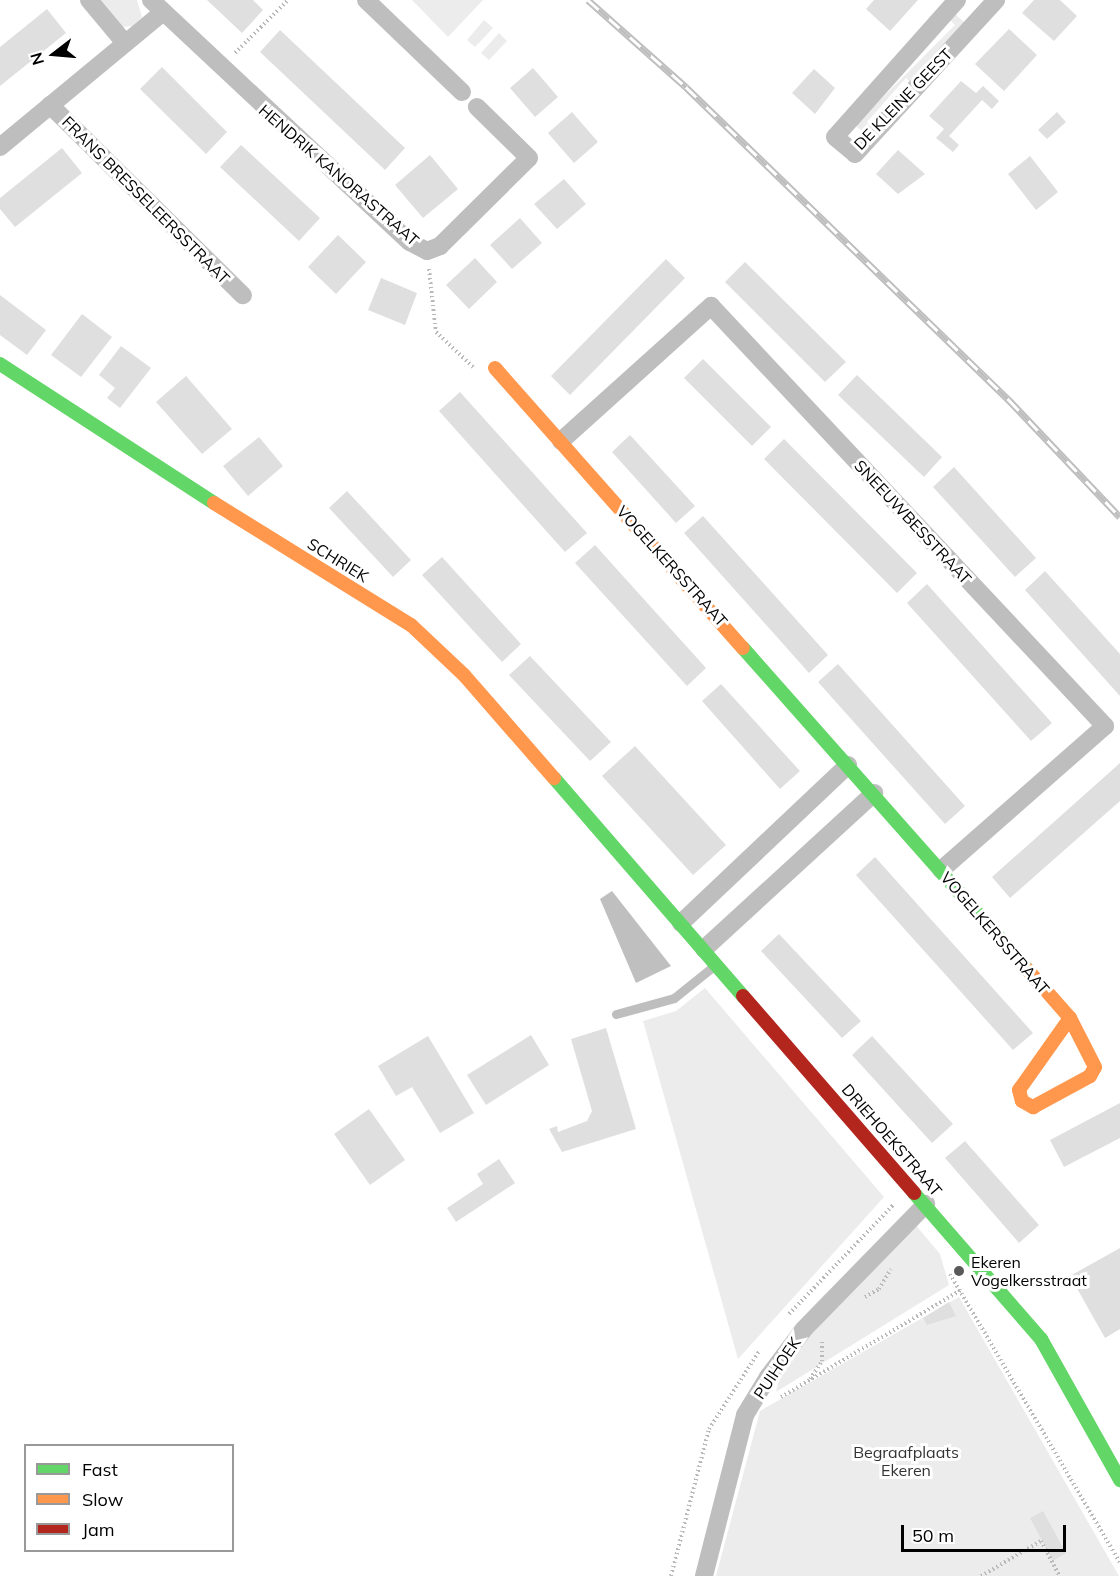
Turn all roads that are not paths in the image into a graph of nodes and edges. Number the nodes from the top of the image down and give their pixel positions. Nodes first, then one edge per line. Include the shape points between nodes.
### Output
1 (89, 0) edge
2 (366, 0) edge
3 (957, 0) edge
4 (996, 0) edge
5 (157, 6) edge
6 (125, 43) junction
7 (462, 92) dead end
8 (50, 105) junction
9 (477, 107) dead end
10 (0, 147) edge
11 (243, 295) dead end
12 (0, 364) edge
13 (495, 368) road end
14 (561, 441) junction
15 (848, 765) junction
16 (874, 794) junction
17 (608, 844) joint
18 (941, 870) junction
19 (681, 923) junction
20 (704, 949) junction
21 (716, 964) junction
22 (615, 1014) dead end
23 (1070, 1018) junction
24 (920, 1210) junction
25 (1120, 1480) edge
26 (704, 1576) edge

1 - 6 street
2 - 7 street
3 - 4 street, DE KLEINE GEEST via 835,137 855,154
5 - 6 street, FRANS BRESSELEERSSTRAAT
5 - 9 street, HENDRIK KANORASTRAAT via 220,69 410,242 427,251 440,246 529,158
6 - 8 street, FRANS BRESSELEERSSTRAAT
8 - 10 street, FRANS BRESSELEERSSTRAAT
8 - 11 street, FRANS BRESSELEERSSTRAAT
12 - 17 street, SCHRIEK via 61,408 411,625 464,675
13 - 14 street, VOGELKERSSTRAAT
14 - 15 street, VOGELKERSSTRAAT
14 - 18 street, SNEEUWBESSTRAAT via 711,306 1105,726
15 - 16 street, VOGELKERSSTRAAT
15 - 19 street
16 - 18 street, VOGELKERSSTRAAT
16 - 20 street
17 - 19 street, DRIEHOEKSTRAAT
18 - 23 street, VOGELKERSSTRAAT
19 - 20 street, DRIEHOEKSTRAAT
20 - 21 street, DRIEHOEKSTRAAT
21 - 22 lane via 674,998
21 - 24 street, DRIEHOEKSTRAAT
23 - 23 street, VOGELKERSSTRAAT via 1019,1090 1022,1101 1033,1107 1090,1076 1095,1067 1094,1055
24 - 25 street, DRIEHOEKSTRAAT via 1041,1339
24 - 26 street, PUIHOEK via 804,1329 745,1415

